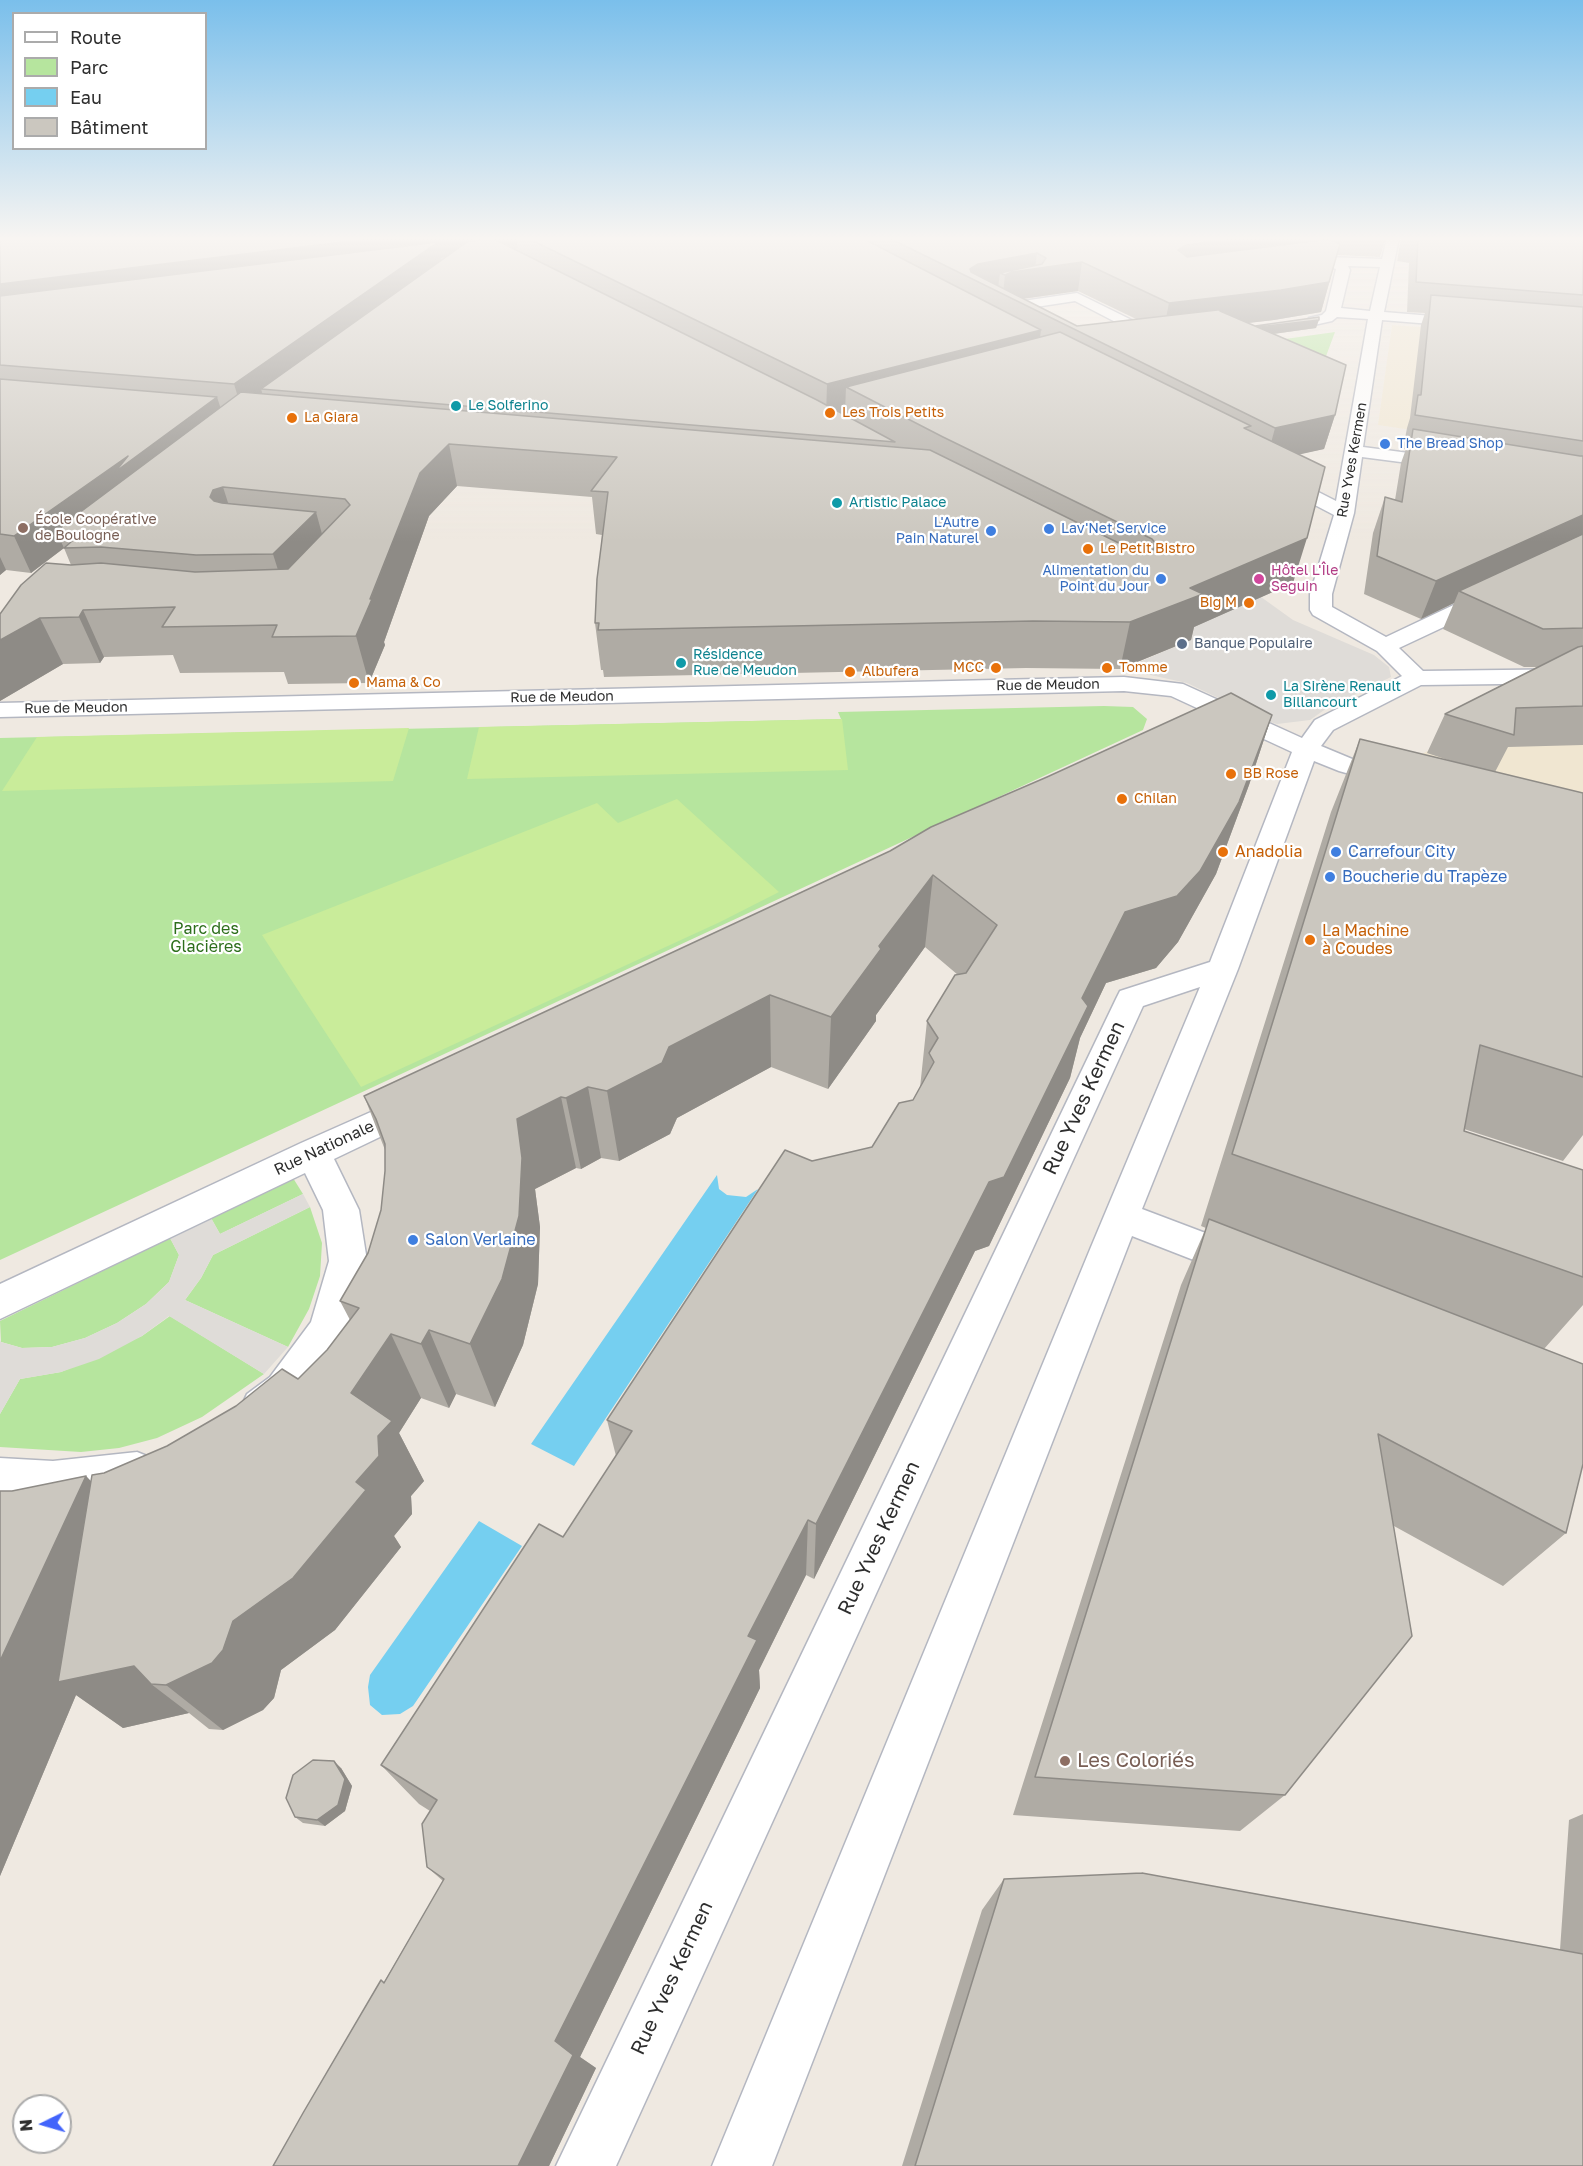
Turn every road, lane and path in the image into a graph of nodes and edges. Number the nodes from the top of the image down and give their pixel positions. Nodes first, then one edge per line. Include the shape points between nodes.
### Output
1 (1164, 339) edge
2 (1371, 339) edge
3 (1140, 343) edge
4 (1354, 451) junction
5 (1462, 465) edge
6 (1261, 470) edge
7 (1344, 513) junction
8 (1510, 586) edge
9 (1385, 646) junction
10 (1583, 676) edge
11 (1417, 678) junction
12 (0, 710) edge
13 (1233, 713) junction
14 (1205, 727) edge
15 (1305, 749) junction
16 (1414, 784) edge
17 (1223, 969) junction
18 (443, 1092) edge
19 (313, 1153) junction
20 (1122, 1217) junction
21 (1275, 1276) edge
22 (0, 1302) edge
23 (233, 1427) edge
24 (174, 1457) edge
25 (0, 1478) edge
26 (586, 2166) edge
27 (742, 2166) edge

1 - 3 street
2 - 4 street, Rue Yves Kermen via 1357,397
4 - 5 street
4 - 7 street, Rue Yves Kermen
6 - 7 street
7 - 9 street, Rue Yves Kermen via 1321,594 1321,610
8 - 9 street
9 - 11 street
10 - 11 street
11 - 15 street via 1324,725
12 - 13 street, Rue de Meudon via 1124,684 1175,689
13 - 14 street
13 - 15 street, Rue de Meudon
15 - 16 street, Rue de Meudon via 1359,770
15 - 17 street
17 - 20 street
17 - 26 street, Rue Yves Kermen via 1131,999
18 - 19 street, Rue Nationale
19 - 22 street, Rue Nationale
19 - 23 street via 341,1210 348,1261 338,1296 328,1330 284,1389
20 - 21 street
20 - 27 street
24 - 25 street via 144,1471 53,1481

